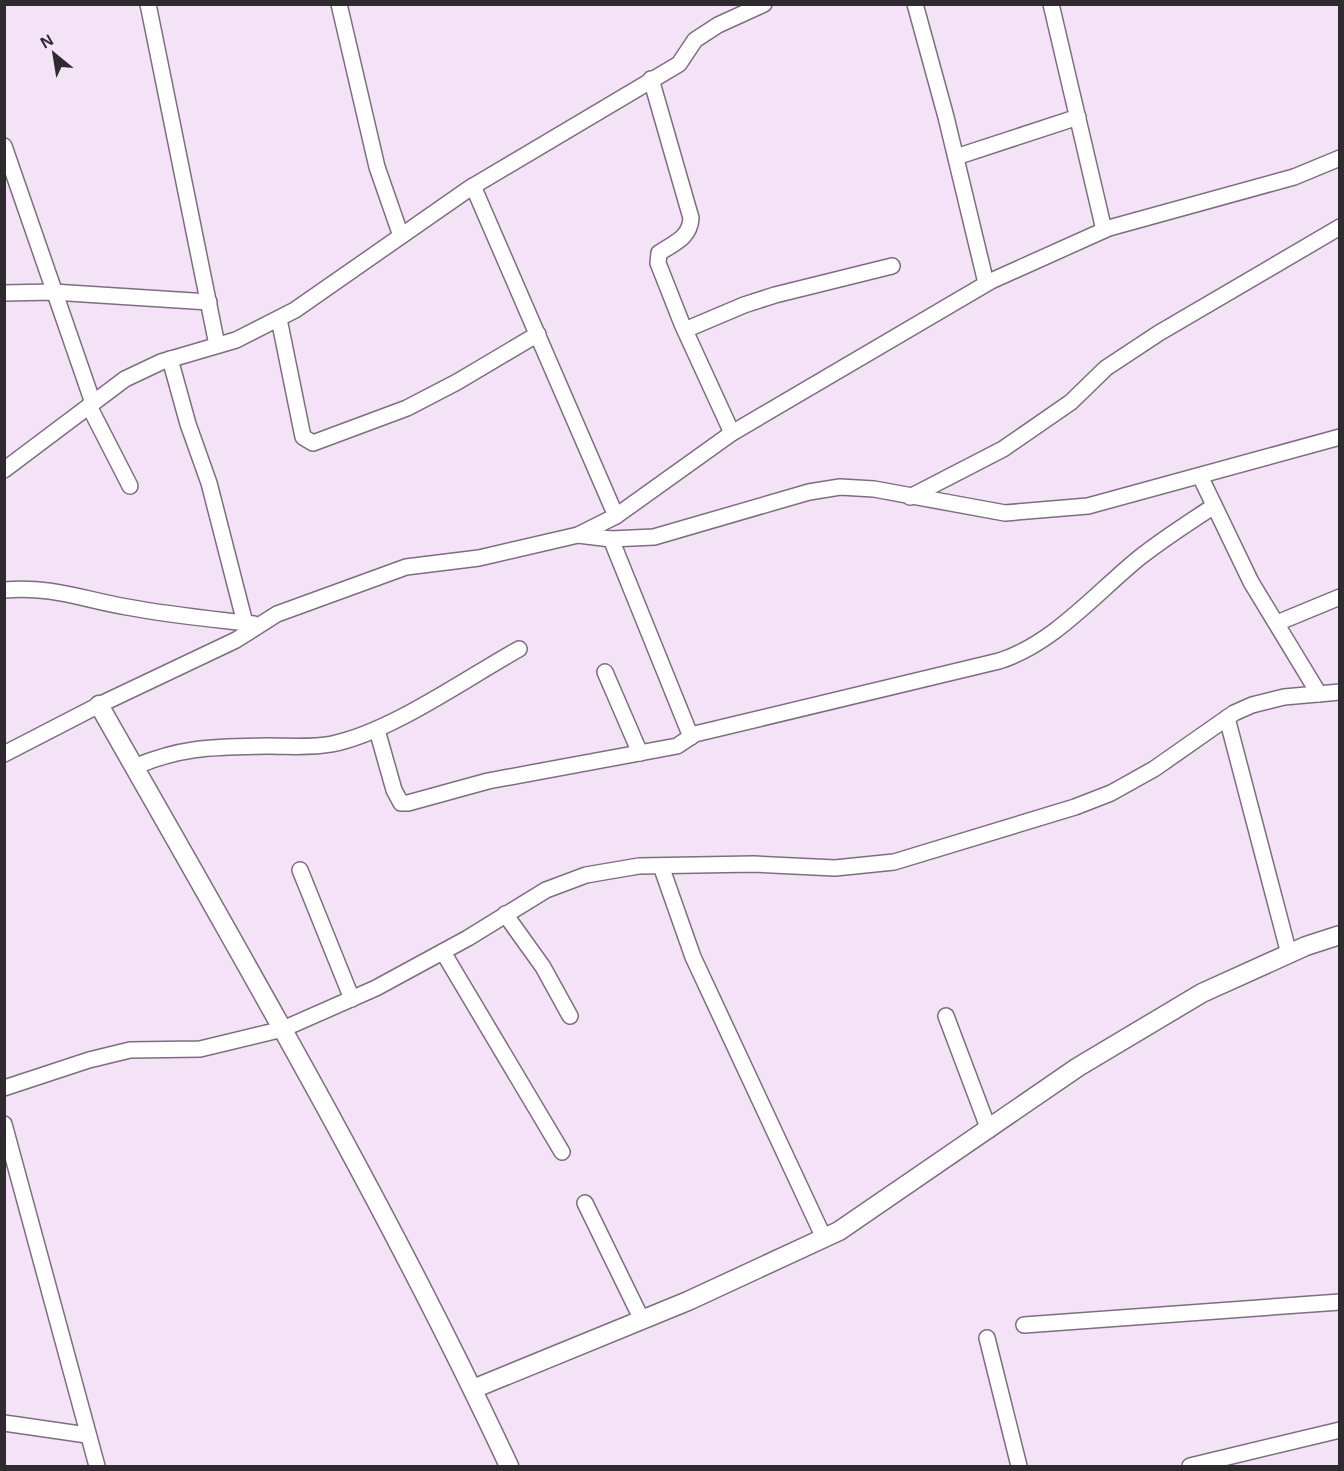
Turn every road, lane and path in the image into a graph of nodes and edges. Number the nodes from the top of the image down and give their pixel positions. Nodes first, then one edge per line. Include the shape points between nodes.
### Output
1 (148, 4) edge
2 (339, 4) edge
3 (764, 4) edge
4 (915, 4) edge
5 (1051, 4) edge
6 (651, 79) junction
7 (1078, 117) junction
8 (4, 146) edge
9 (956, 158) junction
10 (1340, 158) edge
11 (473, 186) junction
12 (1340, 227) edge
13 (1104, 230) junction
14 (401, 236) junction
15 (892, 266) dead end
16 (986, 283) junction
17 (53, 292) junction
18 (4, 293) edge
19 (208, 302) junction
20 (279, 319) junction
21 (685, 330) junction
22 (538, 334) junction
23 (217, 345) junction
24 (170, 359) junction
25 (91, 405) junction
26 (732, 433) junction
27 (1340, 437) edge
28 (4, 470) edge
29 (1200, 476) junction
30 (130, 486) dead end
31 (910, 497) junction
32 (1214, 506) junction
33 (616, 516) junction
34 (578, 535) junction
35 (611, 539) junction
36 (4, 590) edge
37 (1340, 597) edge
38 (244, 623) junction
39 (1277, 623) junction
40 (260, 624) junction
41 (519, 649) dead end
42 (605, 672) dead end
43 (1340, 692) edge
44 (1319, 694) junction
45 (99, 705) junction
46 (1227, 718) junction
47 (377, 730) junction
48 (691, 737) junction
49 (640, 753) junction
50 (4, 754) edge
51 (134, 767) junction
52 (661, 866) junction
53 (300, 870) dead end
54 (505, 914) junction
55 (1340, 935) edge
56 (443, 952) junction
57 (1289, 954) junction
58 (352, 999) junction
59 (570, 1016) dead end
60 (946, 1016) dead end
61 (283, 1029) junction
62 (4, 1088) edge
63 (4, 1124) edge
64 (989, 1130) junction
65 (562, 1152) dead end
66 (9, 1163) edge
67 (585, 1203) dead end
68 (824, 1238) junction
69 (1340, 1302) edge
70 (642, 1320) junction
71 (1024, 1325) dead end
72 (987, 1338) dead end
73 (473, 1389) junction
74 (4, 1423) edge
75 (1340, 1430) edge
76 (87, 1435) junction
77 (97, 1467) edge
78 (509, 1467) edge
79 (1019, 1467) edge
80 (1190, 1467) edge

1 - 19 street
2 - 14 street via 377,167
3 - 6 street via 705,33 695,40 679,64
4 - 9 street
5 - 7 street
6 - 11 street
6 - 21 street via 691,218 686,235 659,253 658,258
7 - 9 street
7 - 13 street
8 - 17 street
9 - 16 street
10 - 13 street via 1294,177
11 - 14 street
11 - 22 street
12 - 31 street via 1106,368 1071,402 1021,438 970,469
13 - 16 street
14 - 20 street
15 - 21 street via 764,298
16 - 26 street
17 - 18 street
17 - 19 street
17 - 25 street
19 - 23 street
20 - 22 street via 298,420 303,437 313,443 407,408
20 - 23 street
21 - 26 street
22 - 33 street
23 - 24 street
24 - 25 street via 125,379
24 - 38 street via 209,483
25 - 28 street
25 - 30 street
26 - 33 street
27 - 29 street
29 - 31 street via 1088,506 1019,513
29 - 32 street
31 - 35 street via 840,487 809,492 654,537
32 - 39 street via 1251,582
32 - 48 street via 1168,535 1060,626 1012,657
33 - 34 street
34 - 35 street
34 - 40 street via 479,558 406,567 277,614
35 - 48 street
36 - 38 street via 67,592 113,605
37 - 39 street
38 - 40 street
39 - 44 street
40 - 45 street via 236,640
41 - 47 street
42 - 49 street
43 - 44 street
44 - 46 street via 1252,705
45 - 50 street
45 - 51 street
46 - 52 street via 1154,769 1111,793 915,856 865,867
46 - 57 street
47 - 49 street via 401,803 488,781
47 - 51 street via 307,747 190,749
48 - 49 street via 677,746
51 - 61 street
52 - 54 street via 639,866 576,878 557,884
52 - 68 street via 693,957
53 - 58 street
54 - 56 street
54 - 59 street via 543,967
55 - 57 street
56 - 58 street
56 - 65 street
57 - 64 street via 1202,993 1078,1067
58 - 61 street
60 - 64 street
61 - 62 street via 200,1049 130,1050
61 - 73 street
63 - 66 street
64 - 68 street
66 - 76 street
67 - 70 street
68 - 70 street
69 - 71 street
70 - 73 street
72 - 79 street
73 - 78 street
74 - 76 street
75 - 80 street
76 - 77 street

